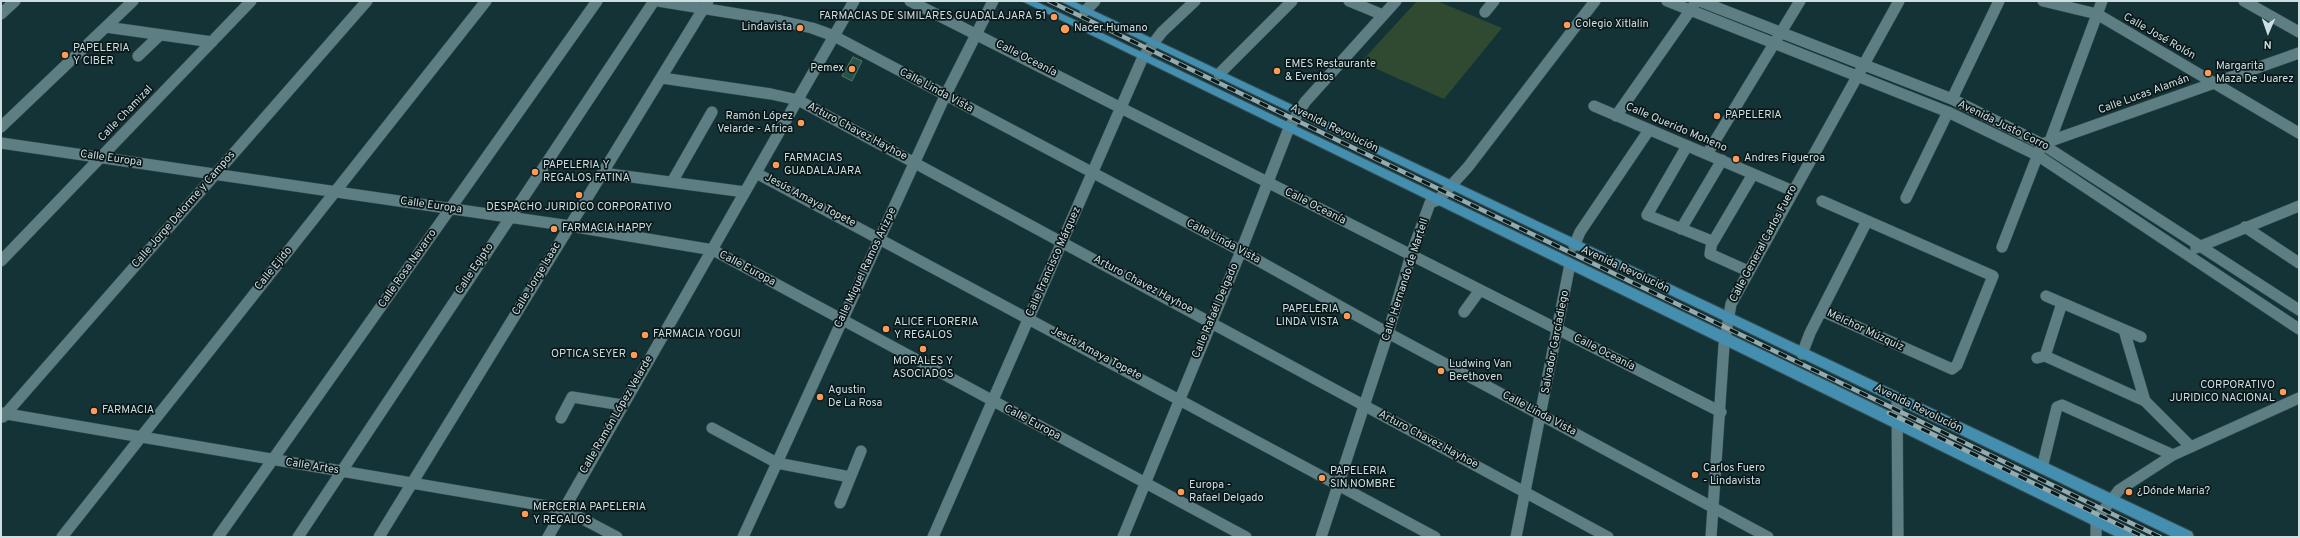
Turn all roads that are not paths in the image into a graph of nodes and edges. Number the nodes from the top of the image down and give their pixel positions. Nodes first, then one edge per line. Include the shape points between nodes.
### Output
1 (15, 1) edge
2 (132, 1) edge
3 (251, 1) edge
4 (368, 1) edge
5 (486, 1) edge
6 (597, 1) edge
7 (654, 1) edge
8 (658, 1) edge
9 (854, 1) edge
10 (910, 1) edge
11 (993, 1) edge
12 (1027, 1) edge
13 (1065, 1) edge
14 (1095, 1) edge
15 (1194, 1) edge
16 (1292, 1) edge
17 (1349, 1) edge
18 (1396, 1) edge
19 (1494, 1) edge
20 (1595, 1) edge
21 (1667, 1) edge
22 (1698, 1) edge
23 (1800, 1) edge
24 (1899, 1) edge
25 (1998, 1) edge
26 (2043, 1) edge
27 (2102, 1) edge
28 (2244, 1) edge
29 (706, 5) edge
30 (1690, 10) junction
31 (1085, 11) junction
32 (1485, 12) dead end
33 (1, 14) edge
34 (2098, 14) junction
35 (1383, 16) junction
36 (106, 27) junction
37 (2299, 32) edge
38 (1782, 33) junction
39 (978, 34) junction
40 (160, 35) junction
41 (834, 36) junction
42 (212, 42) junction
43 (1153, 43) junction
44 (1776, 44) junction
45 (2299, 53) edge
46 (138, 56) dead end
47 (1143, 56) junction
48 (1864, 65) junction
49 (1219, 74) junction
50 (1858, 76) junction
51 (662, 78) junction
52 (2214, 83) junction
53 (945, 96) junction
54 (1952, 99) junction
55 (798, 100) junction
56 (1594, 106) dead end
57 (1121, 108) junction
58 (712, 112) dead end
59 (1297, 112) junction
60 (1948, 112) junction
61 (1616, 116) junction
62 (1, 127) edge
63 (1289, 128) junction
64 (1648, 130) junction
65 (2299, 133) edge
66 (2046, 143) junction
67 (1, 144) edge
68 (1687, 146) junction
69 (1708, 154) junction
70 (2037, 155) junction
71 (100, 158) junction
72 (1722, 160) junction
73 (914, 163) junction
74 (602, 173) junction
75 (756, 173) junction
76 (215, 174) junction
77 (1092, 174) junction
78 (1753, 174) junction
79 (672, 182) junction
80 (1268, 183) junction
81 (1451, 186) junction
82 (1793, 191) junction
83 (335, 192) junction
84 (745, 192) junction
85 (1906, 198) dead end
86 (1438, 200) junction
87 (1822, 201) dead end
88 (2299, 206) edge
89 (450, 209) junction
90 (510, 217) junction
91 (1867, 221) junction
92 (570, 226) junction
93 (2245, 227) junction
94 (1680, 228) junction
95 (880, 238) junction
96 (1062, 242) junction
97 (1713, 242) junction
98 (2201, 245) junction
99 (1574, 246) junction
100 (2002, 247) dead end
101 (713, 250) junction
102 (1241, 251) junction
103 (2186, 253) junction
104 (1411, 255) junction
105 (1, 261) edge
106 (2299, 263) edge
107 (1570, 264) junction
108 (1748, 271) junction
109 (1480, 290) junction
110 (2046, 296) dead end
111 (2062, 303) junction
112 (2299, 310) edge
113 (1822, 311) junction
114 (1464, 312) dead end
115 (1029, 318) junction
116 (1727, 318) junction
117 (842, 320) junction
118 (1211, 323) junction
119 (2299, 328) edge
120 (1558, 330) junction
121 (2124, 330) junction
122 (1388, 333) junction
123 (2140, 337) dead end
124 (1725, 339) junction
125 (1802, 354) junction
126 (2299, 398) edge
127 (1179, 399) junction
128 (1897, 399) junction
129 (992, 401) junction
130 (2145, 401) junction
131 (622, 405) junction
132 (1364, 405) junction
133 (1720, 412) junction
134 (3, 415) edge
135 (1542, 415) junction
136 (561, 418) dead end
137 (1897, 422) junction
138 (712, 428) dead end
139 (139, 438) junction
140 (2192, 447) junction
141 (861, 451) dead end
142 (2173, 455) junction
143 (272, 460) junction
144 (777, 463) junction
145 (2042, 468) junction
146 (341, 472) junction
147 (850, 477) junction
148 (413, 483) junction
149 (1144, 484) junction
150 (1338, 485) junction
151 (1525, 492) junction
152 (2112, 501) junction
153 (840, 503) dead end
154 (1714, 508) junction
155 (564, 509) junction
156 (2096, 520) junction
157 (62, 537) edge
158 (218, 537) edge
159 (298, 537) edge
160 (379, 537) edge
161 (548, 537) edge
162 (617, 537) edge
163 (742, 537) edge
164 (933, 537) edge
165 (1123, 537) edge
166 (1246, 537) edge
167 (1321, 537) edge
168 (1435, 537) edge
169 (1516, 537) edge
170 (1608, 537) edge
171 (1711, 537) edge
172 (1768, 537) edge
173 (1898, 537) edge
174 (2096, 537) edge
175 (2131, 537) edge
176 (2187, 537) edge

1 - 33 street
2 - 36 street
3 - 42 street, Calle Chamizal
4 - 76 street, Calle Jorge Delorme y Campos
5 - 83 street, Calle Ejido
6 - 89 street, Calle Rosa Navarro
7 - 90 street, Calle Egipto
8 - 29 street, Calle Linda Vista
9 - 41 street, Calle Ramón López Velarde
10 - 39 street, Calle Oceanía
11 - 39 street, Calle Miguel Ramos Arizpe
12 - 47 main road, Avenida Revolución
13 - 31 main road, Avenida Revolución
14 - 31 street
15 - 43 street, Calle Francisco Márquez
16 - 49 street
17 - 35 street
18 - 35 street, Calle Rafaél Delgado
19 - 32 street
20 - 81 street, Calle Hernando de Martell
21 - 30 street, Avenida Justo Corro
22 - 30 street
22 - 38 street, Avenida Justo Corro
23 - 38 street
24 - 48 street, Calle General Carlos Fuero
25 - 54 street
26 - 34 street, Calle José Rolón
27 - 34 street
28 - 37 street
29 - 41 street, Calle Linda Vista via 812,28
29 - 51 street, Calle Jorge Isaac
30 - 44 street, Avenida Justo Corro
30 - 61 street
31 - 43 main road, Avenida Revolución
34 - 52 street, Calle José Rolón
34 - 66 street
35 - 59 street, Calle Rafaél Delgado
36 - 40 street
36 - 62 street
38 - 44 street
38 - 48 street, Avenida Justo Corro
39 - 53 street, Calle Miguel Ramos Arizpe
39 - 57 street, Calle Oceanía
40 - 42 street
40 - 46 street
41 - 53 street, Calle Linda Vista
41 - 55 street, Calle Ramón López Velarde
42 - 71 street, Calle Chamizal
43 - 47 street, Calle Francisco Márquez
43 - 49 main road, Avenida Revolución
44 - 50 street, Avenida Justo Corro
44 - 69 street
45 - 52 street, Calle Lucas Alamán
47 - 57 street, Calle Francisco Márquez
47 - 63 main road, Avenida Revolución
48 - 50 street, Calle General Carlos Fuero
48 - 54 street, Avenida Justo Corro
49 - 59 main road, Avenida Revolución
50 - 60 street, Avenida Justo Corro
50 - 82 street, Calle General Carlos Fuero
51 - 55 street, Arturo Chavez Hayhoe
51 - 74 street, Calle Jorge Isaac
52 - 65 street, Calle José Rolón
52 - 66 street, Calle Lucas Alamán
53 - 73 street, Calle Miguel Ramos Arizpe
53 - 77 street, Calle Linda Vista
54 - 66 street, Avenida Justo Corro
55 - 73 street, Arturo Chavez Hayhoe
55 - 75 street, Calle Ramón López Velarde
56 - 61 street, Calle Querido Moheno
57 - 77 street, Calle Francisco Márquez
57 - 80 street, Calle Oceanía
58 - 79 street
59 - 63 street, Calle Rafaél Delgado
59 - 81 main road, Avenida Revolución
60 - 70 street, Avenida Justo Corro
60 - 85 street
61 - 64 street, Calle Querido Moheno
63 - 80 street, Calle Rafaél Delgado
63 - 86 main road, Avenida Revolución
64 - 68 street, Calle Querido Moheno
64 - 99 street via 1580,232
66 - 70 street
66 - 98 street, Avenida Justo Corro
67 - 71 street, Calle Europa
68 - 69 street, Calle Querido Moheno
68 - 94 street via 1647,215
69 - 72 street, Calle Querido Moheno
70 - 100 street
70 - 103 street, Avenida Justo Corro
71 - 76 street, Calle Europa
71 - 105 street, Calle Chamizal
72 - 78 street, Calle Querido Moheno
72 - 94 street
73 - 95 street, Calle Miguel Ramos Arizpe
73 - 96 street, Arturo Chavez Hayhoe
74 - 79 street
74 - 92 street, Calle Jorge Isaac
75 - 84 street, Calle Ramón López Velarde
75 - 95 street, Jesús Amaya Topete
76 - 83 street, Calle Europa
76 - 134 street, Calle Jorge Delorme y Campos
77 - 96 street, Calle Francisco Márquez
77 - 102 street, Calle Linda Vista
78 - 82 street, Calle Querido Moheno
78 - 97 street
79 - 84 street
80 - 102 street, Calle Rafaél Delgado
80 - 104 street, Calle Oceanía
81 - 86 street, Calle Hernando de Martell
81 - 99 main road, Avenida Revolución
82 - 108 street, Calle General Carlos Fuero
83 - 89 street, Calle Europa
83 - 139 street, Calle Ejido
84 - 101 street, Calle Ramón López Velarde
86 - 104 street, Calle Hernando de Martell via 1430,203
86 - 107 main road, Avenida Revolución
87 - 91 street
88 - 93 street
89 - 90 street, Calle Europa
89 - 143 street, Calle Rosa Navarro
90 - 92 street, Calle Europa
90 - 146 street, Calle Egipto
91 - 113 street
91 - 113 street, Melchor Múzquiz via 1993,276 1957,365 1952,369 1946,368
92 - 101 street, Calle Europa
92 - 148 street, Calle Jorge Isaac
93 - 98 street
93 - 106 street
94 - 97 street
95 - 115 street, Jesús Amaya Topete
95 - 117 street, Calle Miguel Ramos Arizpe
96 - 115 street, Calle Francisco Márquez
96 - 118 street, Arturo Chavez Hayhoe
97 - 108 street via 1710,254
98 - 103 street
98 - 112 street, Avenida Justo Corro
99 - 116 main road, Avenida Revolución
101 - 117 street, Calle Europa
101 - 131 street, Calle Ramón López Velarde
102 - 118 street, Calle Rafaél Delgado
102 - 122 street, Calle Linda Vista
103 - 119 street, Avenida Justo Corro
104 - 109 street, Calle Oceanía
104 - 122 street, Calle Hernando de Martell
107 - 120 street, Salvador Garcíadiego
107 - 124 main road, Avenida Revolución
108 - 116 street, Calle General Carlos Fuero
109 - 114 street
109 - 120 street, Calle Oceanía
110 - 111 street
111 - 121 street
111 - 130 street via 2041,357
113 - 125 street, Melchor Múzquiz
115 - 127 street, Jesús Amaya Topete
115 - 129 street, Calle Francisco Márquez
116 - 124 street, Calle General Carlos Fuero
116 - 125 main road, Avenida Revolución
117 - 129 street, Calle Europa
117 - 144 street, Calle Miguel Ramos Arizpe
118 - 127 street, Calle Rafaél Delgado
118 - 132 street, Arturo Chavez Hayhoe
120 - 133 street, Calle Oceanía
120 - 135 street, Salvador Garcíadiego
121 - 123 street
121 - 130 street
122 - 132 street, Calle Hernando de Martell
122 - 135 street, Calle Linda Vista
124 - 133 street, Calle General Carlos Fuero
124 - 137 main road, Avenida Revolución
125 - 128 main road, Avenida Revolución
126 - 140 street
127 - 149 street, Calle Rafaél Delgado
127 - 150 street, Jesús Amaya Topete
128 - 137 street
128 - 145 main road, Avenida Revolución
129 - 149 street, Calle Europa
129 - 164 street, Calle Francisco Márquez
130 - 140 street
131 - 136 street via 572,397
131 - 155 street, Calle Ramón López Velarde
132 - 150 street, Calle Hernando de Martell
132 - 151 street, Arturo Chavez Hayhoe
133 - 154 street, Calle General Carlos Fuero
134 - 139 street, Calle Artes
135 - 151 street, Salvador Garcíadiego
135 - 154 street, Calle Linda Vista
137 - 156 main road, Avenida Revolución
137 - 173 street
138 - 144 street
139 - 143 street, Calle Artes
139 - 157 street, Calle Ejido
140 - 142 street
141 - 147 street
142 - 145 street via 2062,405 2058,407
142 - 152 street via 2120,490
143 - 146 street, Calle Artes
143 - 158 street, Calle Rosa Navarro
144 - 147 street
144 - 163 street, Calle Miguel Ramos Arizpe
145 - 152 main road, Avenida Revolución
146 - 148 street, Calle Artes
146 - 159 street, Calle Egipto
147 - 153 street
148 - 155 street, Calle Artes
148 - 160 street, Calle Jorge Isaac
149 - 165 street, Calle Rafaél Delgado
149 - 166 street, Calle Europa
150 - 167 street, Calle Hernando de Martell
150 - 168 street, Jesús Amaya Topete
151 - 169 street, Salvador Garcíadiego
151 - 170 street, Arturo Chavez Hayhoe
152 - 156 street
152 - 176 main road, Avenida Revolución
154 - 171 street, Calle General Carlos Fuero
154 - 172 street, Calle Linda Vista
155 - 161 street, Calle Ramón López Velarde
155 - 162 street, Calle Artes
156 - 174 street
156 - 175 main road, Avenida Revolución

